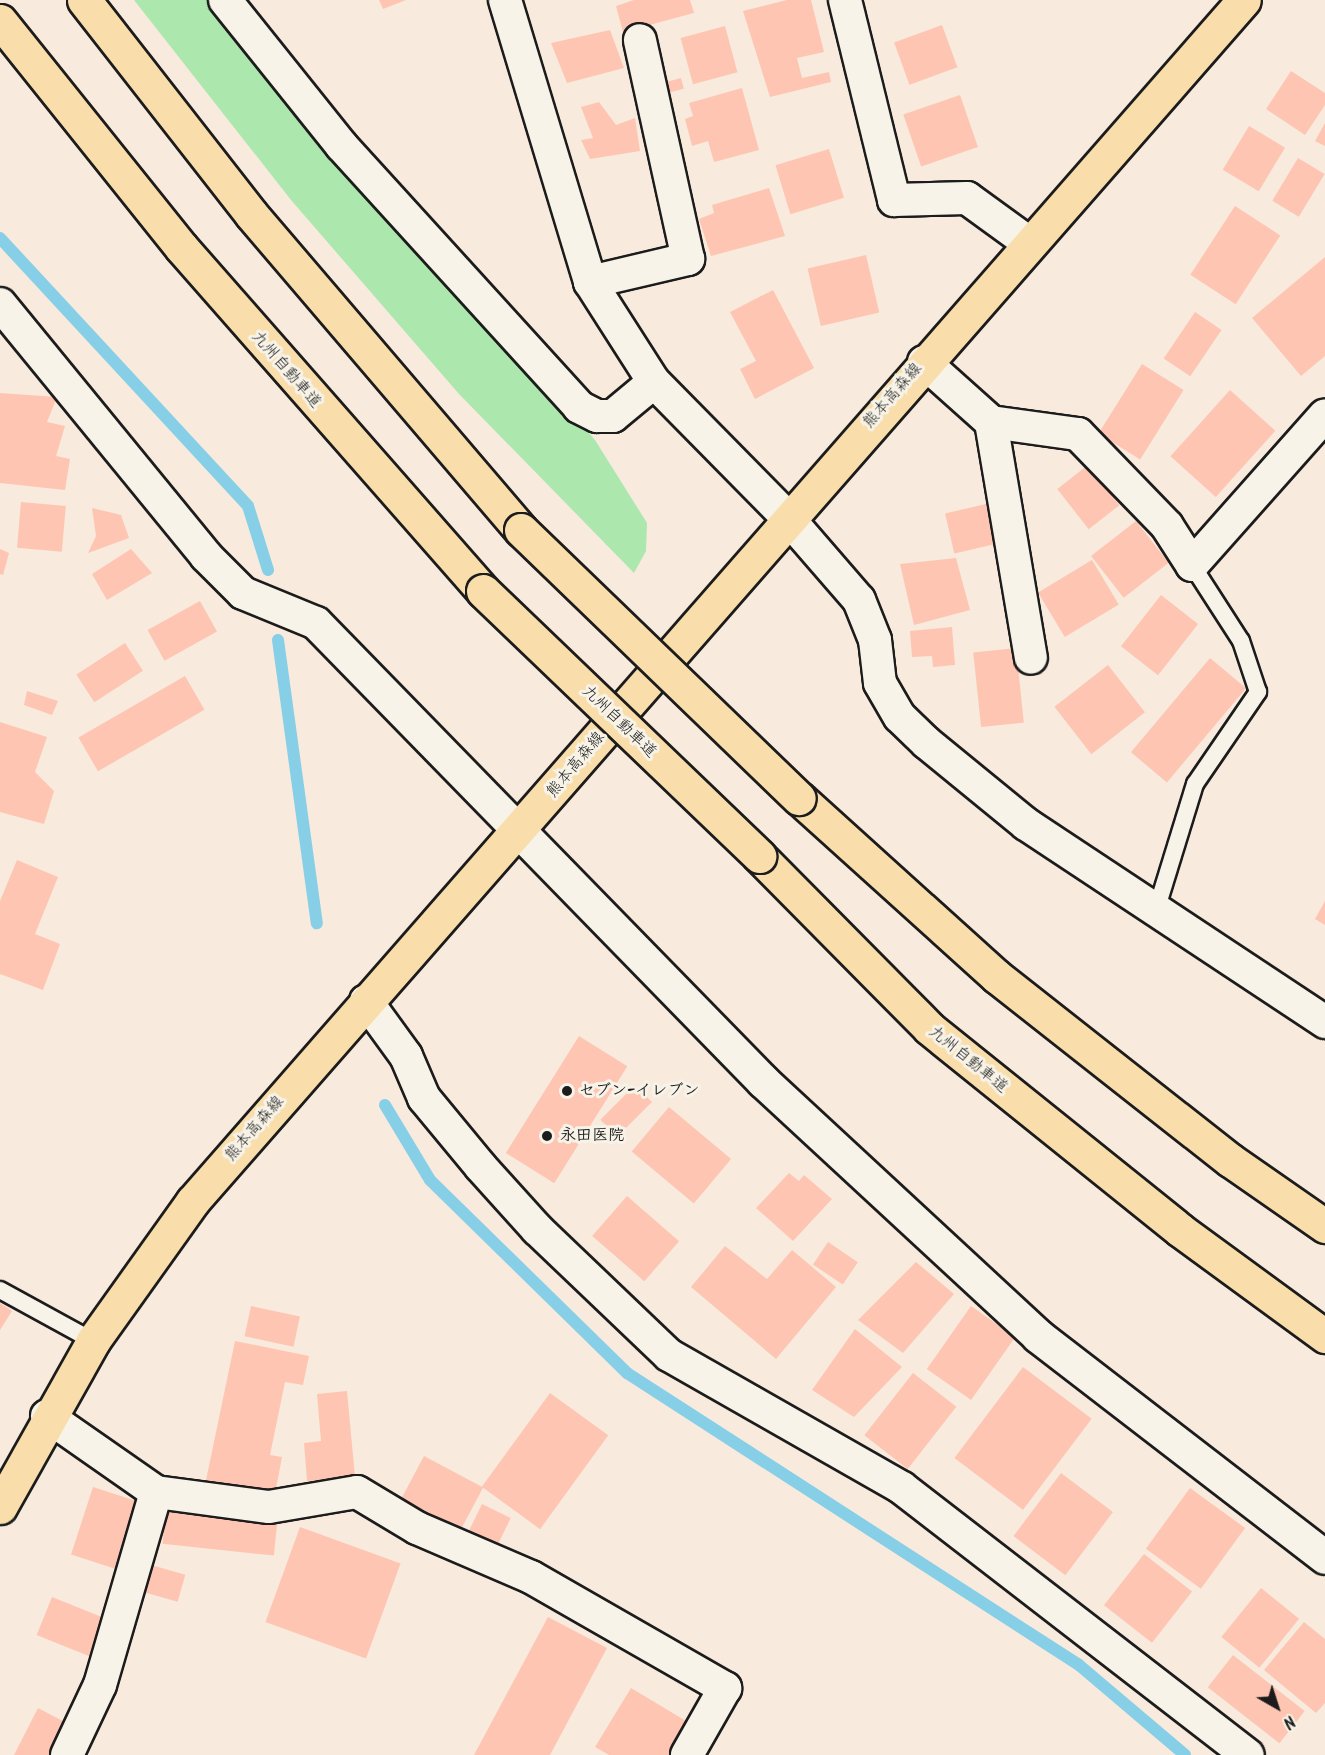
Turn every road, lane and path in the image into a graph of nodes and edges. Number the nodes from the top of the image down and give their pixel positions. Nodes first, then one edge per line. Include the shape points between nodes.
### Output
1 (84, 0) edge
2 (225, 0) edge
3 (506, 0) edge
4 (845, 0) edge
5 (1244, 0) edge
6 (0, 21) edge
7 (640, 40) dead end
8 (1029, 243) junction
9 (590, 282) junction
10 (0, 304) edge
11 (924, 362) junction
12 (654, 382) junction
13 (1325, 415) edge
14 (991, 422) junction
15 (787, 517) junction
16 (1192, 565) junction
17 (1031, 658) dead end
18 (520, 832) junction
19 (1155, 914) junction
20 (366, 1001) junction
21 (1325, 1022) edge
22 (1325, 1226) edge
23 (0, 1290) edge
24 (1325, 1336) edge
25 (93, 1341) junction
26 (47, 1416) junction
27 (156, 1492) junction
28 (0, 1507) edge
29 (1325, 1557) edge
30 (68, 1755) edge
31 (687, 1755) edge
32 (1248, 1755) edge

1 - 22 main road, bridge via 258,223 521,530 799,798 996,976 1230,1160
2 - 12 street via 341,145 579,407 597,416 613,416
3 - 9 street
4 - 8 street via 894,200 968,198
5 - 8 main road, 熊本高森線
6 - 24 main road, 九州自動車道, bridge via 181,247 483,591 759,856 928,1028 1179,1230
7 - 9 street via 688,259
8 - 11 main road, 熊本高森線
9 - 12 street
10 - 18 street via 206,556 243,593 316,623
11 - 14 street
11 - 15 main road, 熊本高森線
12 - 15 street
13 - 16 street
14 - 16 street via 1078,434 1167,526
14 - 17 street
15 - 18 main road, 熊本高森線
15 - 19 street via 859,600 875,640 880,683 900,717 973,784
16 - 19 lane via 1256,670 1258,692 1196,784
18 - 20 main road, 熊本高森線
18 - 29 street via 763,1081 1038,1336
19 - 21 street
20 - 25 main road, 熊本高森線 via 192,1202
20 - 32 street via 406,1056 424,1098 481,1167 537,1229 669,1355 902,1488
23 - 25 lane
25 - 26 main road, 熊本高森線
26 - 27 street
26 - 28 main road, 熊本高森線
27 - 30 street via 100,1685
27 - 31 street via 269,1507 357,1492 417,1528 531,1577 725,1688

